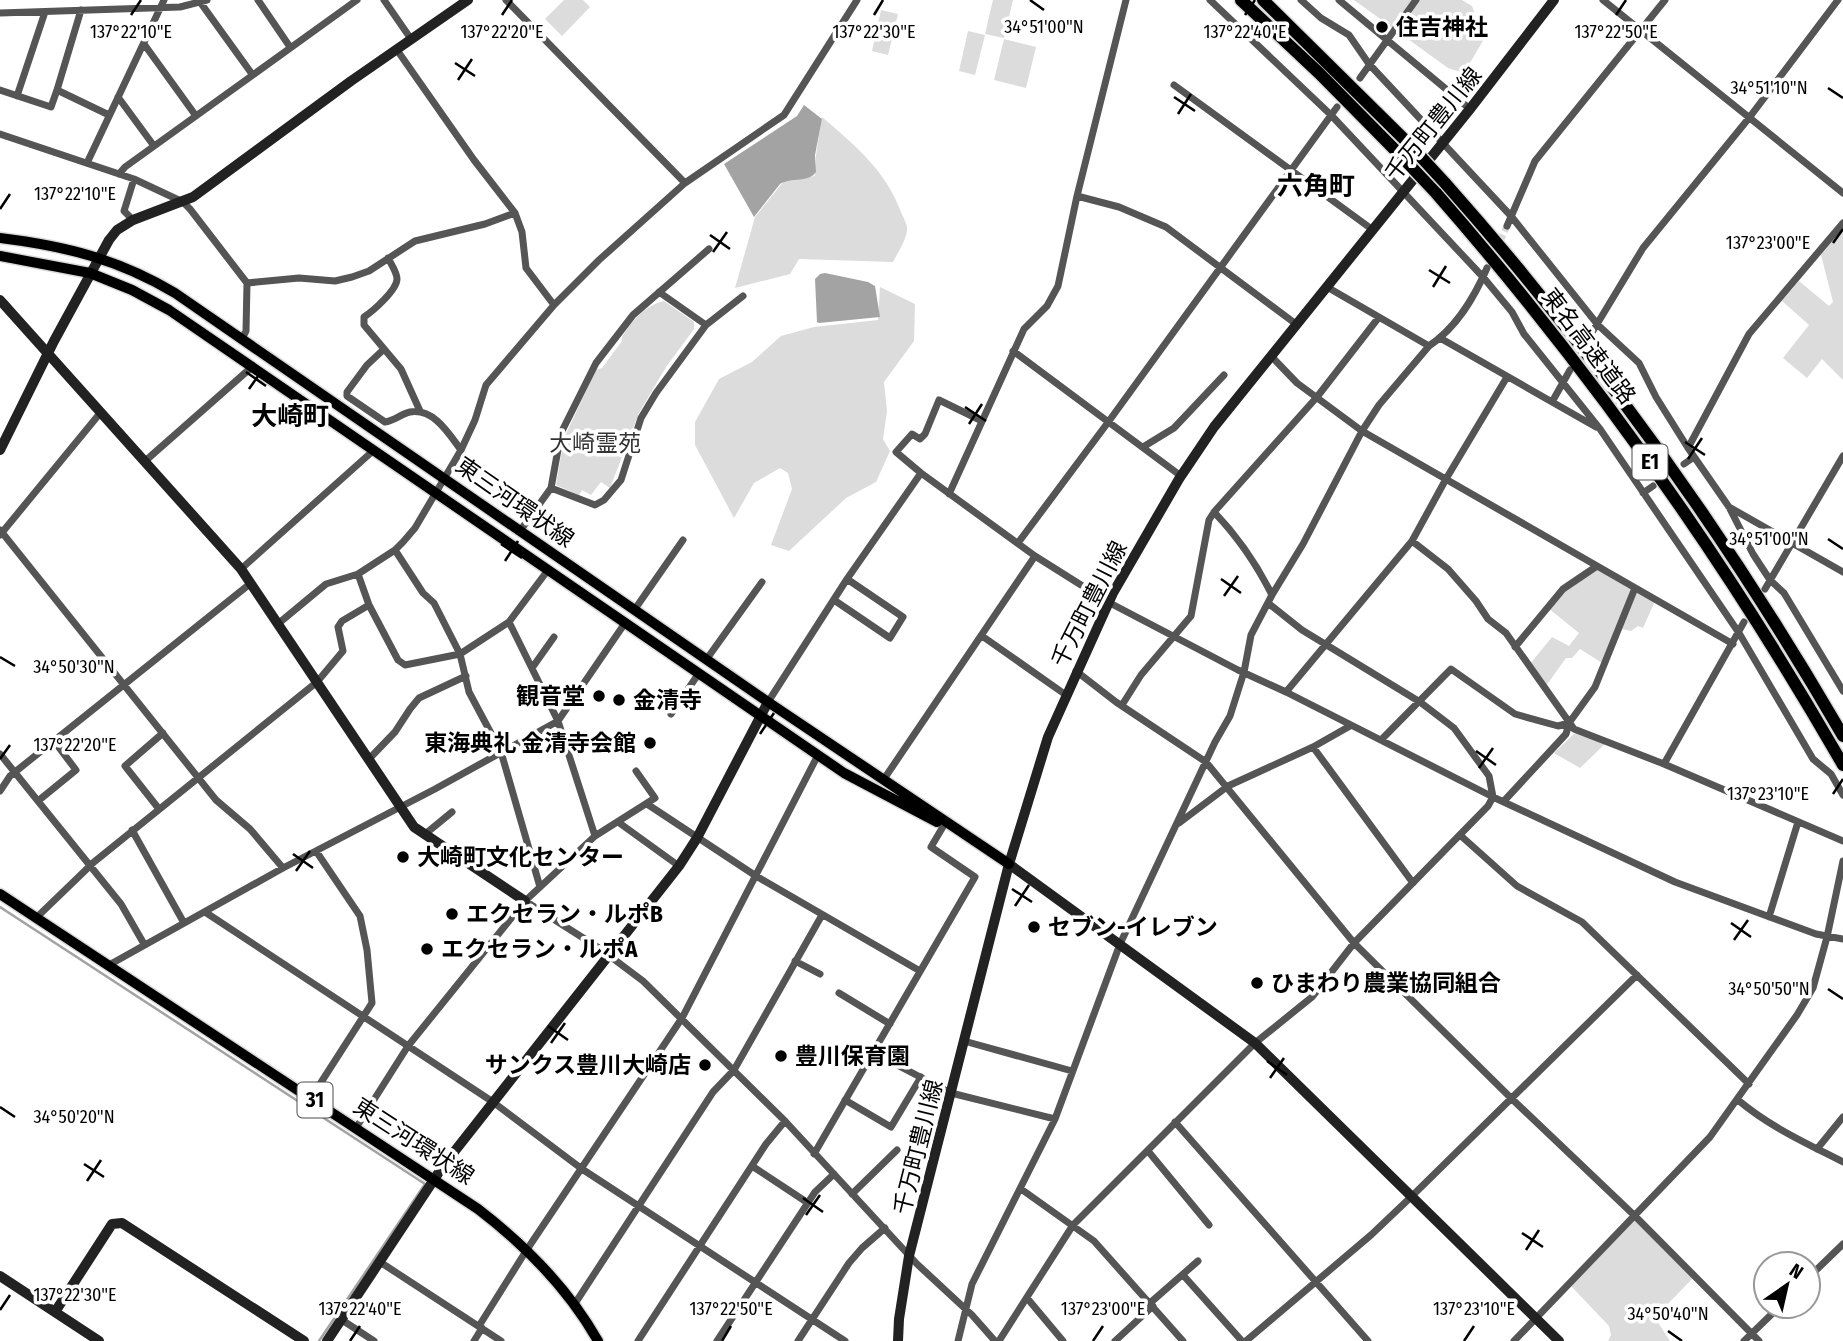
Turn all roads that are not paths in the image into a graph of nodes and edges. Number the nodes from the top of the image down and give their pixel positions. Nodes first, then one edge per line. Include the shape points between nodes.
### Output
1 (258, 0) edge
2 (357, 0) edge
3 (384, 0) edge
4 (468, 0) edge
5 (506, 0) edge
6 (857, 0) edge
7 (1126, 0) edge
8 (1210, 0) edge
9 (1241, 0) edge
10 (1263, 0) edge
11 (1301, 0) edge
12 (1339, 0) edge
13 (1416, 0) edge
14 (1554, 0) edge
15 (1604, 0) edge
16 (1665, 0) edge
17 (1838, 0) edge
18 (204, 1) edge
19 (162, 4) edge
20 (81, 10) junction
21 (45, 12) junction
22 (0, 13) edge
23 (1641, 30) junction
24 (411, 39) junction
25 (1385, 41) junction
26 (144, 44) junction
27 (290, 47) junction
28 (397, 50) junction
29 (1369, 64) junction
30 (252, 74) junction
31 (1360, 78) dead end
32 (1174, 85) dead end
33 (0, 90) edge
34 (57, 90) junction
35 (17, 96) junction
36 (118, 97) junction
37 (1337, 107) dead end
38 (1470, 109) junction
39 (109, 115) junction
40 (1331, 115) junction
41 (196, 116) junction
42 (1749, 118) junction
43 (0, 134) edge
44 (1443, 143) junction
45 (154, 146) junction
46 (87, 163) junction
47 (1291, 171) junction
48 (120, 174) junction
49 (134, 179) junction
50 (685, 183) junction
51 (1402, 193) junction
52 (1843, 193) edge
53 (1077, 196) junction
54 (183, 202) junction
55 (515, 213) junction
56 (1511, 216) junction
57 (133, 220) junction
58 (1843, 223) edge
59 (1507, 226) tunnel mouth
60 (1373, 230) junction
61 (0, 238) edge
62 (709, 249) dead end
63 (0, 256) edge
64 (99, 257) junction
65 (388, 258) junction
66 (1221, 267) junction
67 (1487, 268) tunnel mouth
68 (90, 273) junction
69 (1483, 277) junction
70 (247, 284) junction
71 (1327, 287) junction
72 (659, 292) junction
73 (743, 296) dead end
74 (0, 300) edge
75 (554, 305) junction
76 (1379, 317) junction
77 (706, 324) junction
78 (1296, 324) junction
79 (1598, 325) junction
80 (1440, 338) junction
81 (242, 339) junction
82 (1588, 339) dead end
83 (1429, 345) junction
84 (383, 350) junction
85 (1013, 351) junction
86 (48, 354) junction
87 (1271, 356) junction
88 (253, 366) junction
89 (1570, 370) dead end
90 (1224, 375) dead end
91 (1507, 376) junction
92 (1564, 382) junction
93 (1317, 397) junction
94 (1552, 402) junction
95 (420, 411) junction
96 (101, 412) junction
97 (982, 421) junction
98 (1109, 422) junction
99 (1600, 429) junction
100 (1362, 431) junction
101 (1143, 447) junction
102 (1688, 448) junction
103 (0, 450) edge
104 (374, 450) junction
105 (461, 450) junction
106 (1843, 456) edge
107 (1694, 457) junction
108 (144, 462) junction
109 (1684, 464) dead end
110 (921, 473) junction
111 (1181, 476) junction
112 (445, 478) junction
113 (1446, 479) junction
114 (1653, 486) dead end
115 (551, 488) junction
116 (436, 492) junction
117 (1643, 493) junction
118 (949, 494) junction
119 (1729, 507) junction
120 (1214, 512) junction
121 (520, 531) junction
122 (1, 533) edge
123 (683, 540) dead end
124 (1412, 541) junction
125 (1791, 542) junction
126 (1018, 543) junction
127 (395, 550) junction
128 (1035, 556) junction
129 (1597, 566) junction
130 (241, 569) junction
131 (548, 570) junction
132 (1843, 572) edge
133 (358, 574) junction
134 (847, 579) junction
135 (1770, 580) junction
136 (762, 582) dead end
137 (251, 583) junction
138 (1635, 588) junction
139 (1765, 589) dead end
140 (1272, 595) junction
141 (834, 600) junction
142 (1108, 602) junction
143 (1268, 603) junction
144 (369, 605) junction
145 (635, 609) junction
146 (509, 622) junction
147 (625, 622) junction
148 (1744, 622) dead end
149 (279, 624) junction
150 (1739, 633) junction
151 (982, 636) junction
152 (554, 637) dead end
153 (1174, 638) junction
154 (1733, 644) junction
155 (1325, 645) junction
156 (1515, 647) junction
157 (460, 654) junction
158 (706, 660) junction
159 (532, 668) junction
160 (1076, 671) junction
161 (1244, 672) junction
162 (699, 673) junction
163 (466, 676) junction
164 (317, 682) junction
165 (124, 685) junction
166 (1843, 691) edge
167 (1286, 692) junction
168 (1066, 695) junction
169 (768, 702) junction
170 (1420, 702) junction
171 (1122, 705) junction
172 (671, 714) dead end
173 (760, 715) junction
174 (558, 721) junction
175 (1569, 723) junction
176 (1350, 726) junction
177 (163, 733) junction
178 (1843, 736) edge
179 (1381, 740) junction
180 (54, 741) junction
181 (1314, 747) junction
182 (501, 752) junction
183 (0, 754) edge
184 (818, 755) junction
185 (369, 759) junction
186 (1206, 762) junction
187 (1664, 764) junction
188 (1843, 765) edge
189 (636, 771) dead end
190 (15, 772) junction
191 (198, 779) junction
192 (884, 779) junction
193 (1228, 786) junction
194 (0, 791) edge
195 (1843, 794) edge
196 (1493, 797) junction
197 (37, 801) junction
198 (1504, 801) junction
199 (647, 804) junction
200 (400, 806) junction
201 (159, 809) junction
202 (452, 812) dead end
203 (618, 822) junction
204 (1798, 822) junction
205 (1178, 823) junction
206 (944, 825) junction
207 (132, 830) junction
208 (424, 835) junction
209 (1460, 835) junction
210 (595, 836) junction
211 (696, 838) junction
212 (1843, 841) edge
213 (986, 848) junction
214 (316, 851) junction
215 (1843, 861) edge
216 (1009, 864) junction
217 (90, 866) junction
218 (679, 866) junction
219 (283, 868) junction
220 (756, 876) junction
221 (1413, 883) junction
222 (540, 887) junction
223 (0, 894) edge
224 (525, 901) junction
225 (205, 912) junction
226 (822, 915) junction
227 (1769, 917) junction
228 (36, 918) junction
229 (184, 923) junction
230 (1827, 937) junction
231 (1843, 939) edge
232 (1354, 943) junction
233 (144, 944) junction
234 (1120, 944) junction
235 (610, 956) junction
236 (795, 961) junction
237 (109, 965) junction
238 (920, 971) junction
239 (820, 974) dead end
240 (1637, 975) junction
241 (839, 993) dead end
242 (363, 1017) junction
243 (682, 1018) junction
244 (890, 1024) junction
245 (964, 1041) junction
246 (1255, 1043) junction
247 (408, 1046) junction
248 (874, 1053) junction
249 (734, 1070) junction
250 (1072, 1071) junction
251 (921, 1077) junction
252 (1749, 1084) junction
253 (951, 1093) junction
254 (312, 1098) junction
255 (1512, 1099) junction
256 (845, 1100) junction
257 (1738, 1100) junction
258 (493, 1102) junction
259 (1843, 1117) edge
260 (1055, 1119) junction
261 (785, 1121) junction
262 (1175, 1122) junction
263 (356, 1128) junction
264 (1817, 1149) junction
265 (897, 1150) dead end
266 (1148, 1151) junction
267 (814, 1154) junction
268 (1843, 1162) edge
269 (752, 1166) junction
270 (582, 1169) junction
271 (834, 1174) junction
272 (434, 1180) junction
273 (1021, 1189) junction
274 (852, 1194) junction
275 (1412, 1196) junction
276 (807, 1203) junction
277 (638, 1205) junction
278 (1635, 1216) junction
279 (1073, 1225) junction
280 (1209, 1225) dead end
281 (886, 1228) junction
282 (1843, 1244) edge
283 (700, 1247) junction
284 (526, 1251) junction
285 (909, 1256) junction
286 (1198, 1261) dead end
287 (380, 1262) junction
288 (1822, 1264) edge
289 (1183, 1275) junction
290 (0, 1276) edge
291 (1315, 1281) junction
292 (754, 1282) junction
293 (1027, 1298) junction
294 (574, 1305) junction
295 (1152, 1305) junction
296 (965, 1309) junction
297 (55, 1312) junction
298 (1537, 1319) junction
299 (342, 1320) junction
300 (812, 1320) junction
301 (1766, 1320) edge
302 (481, 1327) junction
303 (1751, 1334) junction
304 (99, 1341) edge
305 (304, 1341) edge
306 (327, 1341) edge
307 (374, 1341) edge
308 (474, 1341) edge
309 (501, 1341) edge
310 (598, 1341) edge
311 (638, 1341) edge
312 (717, 1341) edge
313 (798, 1341) edge
314 (845, 1341) edge
315 (898, 1341) edge
316 (958, 1341) edge
317 (997, 1341) edge
318 (1063, 1341) edge
319 (1115, 1341) edge
320 (1183, 1341) edge
321 (1244, 1341) edge
322 (1368, 1341) edge
323 (1514, 1341) edge
324 (1559, 1341) edge
325 (1744, 1341) edge
326 (1759, 1341) edge

1 - 27 street
2 - 27 street
3 - 24 street
4 - 24 street
5 - 50 street
6 - 50 street via 784,115
7 - 53 street
8 - 40 street
9 - 188 highway, 東名高速道路 / E1, bridge via 1401,156 1528,301 1656,470 1766,636
10 - 178 highway, 東名高速道路 / E1, bridge via 1410,145 1539,291 1667,462
11 - 29 street via 1349,35
12 - 25 street
13 - 25 street
14 - 38 street, 千万町豊川線
15 - 23 street
16 - 23 street
17 - 42 street
18 - 19 street via 180,7
18 - 30 street
19 - 20 street
19 - 26 street
20 - 21 street
20 - 34 street
21 - 22 street
21 - 35 street
23 - 42 street
23 - 56 street via 1535,161
24 - 28 street
25 - 29 street
25 - 38 street
26 - 36 street
26 - 41 street
27 - 30 street
28 - 54 street
28 - 55 street
29 - 31 street
29 - 44 street
30 - 41 street
32 - 47 street
33 - 35 street
34 - 35 street via 51,107
34 - 39 street
36 - 39 street
36 - 45 street
37 - 40 street
38 - 44 street, 千万町豊川線
39 - 46 street
40 - 47 street
40 - 51 street
41 - 45 street
42 - 52 street
42 - 79 street via 1643,248
43 - 46 street
44 - 51 street, 千万町豊川線
44 - 56 street
45 - 48 street
46 - 48 street
47 - 60 street
47 - 66 street
48 - 49 street
49 - 54 street
49 - 57 street via 124,211
50 - 75 street
51 - 60 street, 千万町豊川線
51 - 69 street
53 - 66 street via 1166,227
53 - 85 street via 1058,286
54 - 57 street
54 - 70 street
55 - 65 street via 415,241
55 - 75 street via 526,268
56 - 59 street
56 - 79 street
57 - 64 street via 117,230
58 - 102 street via 1749,334
60 - 71 street, 千万町豊川線
61 - 64 main road, 東三河環状線
62 - 72 street
63 - 68 main road, 東三河環状線
64 - 68 street
64 - 81 main road, 東三河環状線 via 150,278
65 - 70 street via 369,271 335,281 299,278
65 - 84 street via 396,285 365,317 364,324
66 - 78 street
66 - 98 street
67 - 69 street
68 - 86 street
68 - 88 main road, 東三河環状線 via 169,310
69 - 80 street via 1471,303
69 - 92 street
70 - 81 street
71 - 76 street
71 - 78 street, 千万町豊川線
72 - 77 street
72 - 115 street via 633,315 596,363 561,433
73 - 77 street
74 - 86 street
75 - 105 street via 486,385
76 - 83 street
76 - 93 street
77 - 115 street via 641,418 617,486 604,500 595,505
78 - 87 street, 千万町豊川線
79 - 82 street
79 - 102 street via 1639,363
80 - 83 street
80 - 91 street
81 - 112 main road, 東三河環状線
83 - 100 street
84 - 95 street via 401,369
84 - 95 street via 347,396 385,422
85 - 97 street
85 - 98 street
86 - 96 street
86 - 103 street
87 - 93 street
87 - 111 street, 千万町豊川線
88 - 104 main road, 東三河環状線
88 - 108 street
89 - 92 street
90 - 101 street via 1174,428
91 - 94 street
91 - 113 street
92 - 94 street
92 - 99 street
93 - 100 street
93 - 120 street
94 - 99 street
95 - 105 street via 442,425
96 - 108 street
96 - 122 street
97 - 110 street via 939,400 925,434 920,439 912,434 896,452
97 - 118 street
98 - 101 street
98 - 126 street
99 - 117 street
100 - 113 street
100 - 140 street
101 - 111 street
102 - 107 street
104 - 116 main road, 東三河環状線
104 - 130 street
105 - 112 street
106 - 125 street
107 - 109 street
107 - 119 street
108 - 130 street
110 - 118 street
110 - 134 street
111 - 142 street, 千万町豊川線
112 - 116 street
112 - 121 main road, 東三河環状線
113 - 124 street
113 - 129 street
114 - 117 street
115 - 121 street
116 - 127 street via 415,528
116 - 131 main road, 東三河環状線
117 - 150 street
118 - 126 street
119 - 125 street
119 - 135 street
120 - 140 street via 1256,562
120 - 153 street via 1191,617
121 - 145 main road, 東三河環状線
122 - 165 street
123 - 145 street
124 - 155 street
124 - 156 street via 1448,569
125 - 132 street
125 - 135 street
126 - 128 street
127 - 133 street
127 - 157 street via 434,603
128 - 142 street
128 - 151 street
129 - 138 street
129 - 156 street via 1563,589
130 - 137 street
131 - 146 street
131 - 147 main road, 東三河環状線
133 - 144 street
133 - 149 street via 326,584
134 - 141 street
134 - 141 street via 903,617 890,638
135 - 139 street
135 - 166 street via 1784,593
136 - 158 street
137 - 149 street
137 - 165 street
138 - 154 street
138 - 175 street via 1595,687
140 - 143 street
141 - 169 street
142 - 153 street
142 - 160 street, 千万町豊川線
143 - 155 street
143 - 161 street via 1251,635
144 - 157 street via 405,665
144 - 164 street via 342,621 338,627 343,651
145 - 158 main road, 東三河環状線
146 - 157 street
146 - 159 street
147 - 162 main road, 東三河環状線
147 - 174 street
148 - 150 street
149 - 164 street
150 - 154 street
150 - 195 street via 1813,759 1831,774
151 - 168 street
151 - 192 street
152 - 159 street
153 - 161 street
153 - 171 street
154 - 187 street
155 - 167 street
155 - 170 street
156 - 175 street
157 - 163 street
158 - 169 main road, 東三河環状線
159 - 174 street
160 - 168 street, 千万町豊川線
160 - 171 street
161 - 167 street
161 - 186 street via 1230,716
162 - 172 street
162 - 173 main road, 東三河環状線
163 - 182 street via 468,692
163 - 185 street via 419,698
164 - 185 street
164 - 191 street
165 - 177 street
165 - 180 street
167 - 176 street
168 - 216 street, 千万町豊川線 via 1048,737
169 - 173 street
169 - 192 main road, 東三河環状線
170 - 175 street via 1451,669 1515,714 1558,726
170 - 179 street
170 - 196 street via 1469,746 1489,776
171 - 186 street
173 - 184 main road, 東三河環状線
173 - 211 street
174 - 182 street
174 - 210 street
175 - 187 street via 1574,729
175 - 198 street via 1566,734
176 - 179 street
176 - 181 street
177 - 191 street
177 - 201 street via 125,766
179 - 196 street
180 - 190 street
180 - 197 street via 76,770
181 - 193 street
181 - 221 street
182 - 200 street
182 - 222 street
183 - 190 street
184 - 206 main road, 東三河環状線 via 863,785
184 - 220 street
185 - 200 street
186 - 193 street
186 - 205 street
187 - 204 street
189 - 199 street via 655,798
190 - 194 street
190 - 197 street
191 - 201 street
191 - 219 street via 266,845
192 - 213 main road, 東三河環状線
193 - 205 street
193 - 232 street
196 - 198 street
196 - 209 street
197 - 217 street
198 - 227 street via 1675,882
199 - 203 street
199 - 211 street
200 - 208 street
200 - 214 street
201 - 207 street
202 - 208 street
203 - 210 street
203 - 218 street
204 - 212 street
204 - 227 street
205 - 234 street
206 - 213 main road, 東三河環状線
206 - 238 street via 931,847 975,877
207 - 217 street
207 - 229 street
208 - 224 street
209 - 221 street
209 - 240 street via 1517,886 1582,922
210 - 222 street
211 - 218 street
211 - 220 street
213 - 216 main road, 東三河環状線
214 - 219 street
214 - 242 street via 360,916 372,1003
215 - 230 street
216 - 234 street
216 - 245 street, 千万町豊川線
217 - 228 street
217 - 233 street via 121,904
218 - 235 street
219 - 225 street
220 - 226 street
220 - 243 street
221 - 232 street
222 - 224 street
223 - 228 main road, 東三河環状線 / 31
224 - 235 street
224 - 247 street
225 - 229 street
225 - 242 street
226 - 236 street
226 - 238 street
227 - 230 street
228 - 237 main road, 東三河環状線 / 31
229 - 233 street
230 - 231 street
230 - 252 street via 1813,988
232 - 246 street via 1312,997
232 - 255 street
233 - 237 street
234 - 246 street
234 - 250 street
235 - 243 street
235 - 258 street
236 - 239 street
236 - 249 street
237 - 254 main road, 東三河環状線 / 31
238 - 244 street
240 - 252 street
240 - 255 street
241 - 244 street
242 - 247 street
242 - 254 street
243 - 249 street
243 - 270 street
244 - 248 street
245 - 250 street
245 - 253 street, 千万町豊川線
246 - 262 street
246 - 275 street
247 - 258 street
247 - 263 street
248 - 251 street
248 - 256 street
249 - 261 street
249 - 277 street via 713,1092
250 - 260 street
251 - 253 street
251 - 256 street via 891,1127
252 - 257 street
253 - 260 street
253 - 285 street, 千万町豊川線
254 - 263 main road, 東三河環状線 / 31
255 - 275 street
255 - 278 street
256 - 267 street
257 - 264 street via 1761,1119
257 - 278 street
258 - 270 street
258 - 272 street
259 - 264 street
260 - 273 street
261 - 267 street
261 - 269 street
262 - 266 street
262 - 291 street
263 - 272 main road, 東三河環状線 / 31
264 - 268 street
265 - 274 street
266 - 279 street
266 - 280 street
267 - 271 street
269 - 276 street
269 - 283 street
270 - 277 street
270 - 284 street
271 - 274 street
271 - 276 street
272 - 284 main road, 東三河環状線 / 31 via 504,1229
272 - 287 street
273 - 279 street
273 - 296 street via 972,1284
274 - 281 street
275 - 291 street
275 - 298 street
276 - 292 street
277 - 283 street
277 - 294 street
278 - 298 street
278 - 303 street
279 - 293 street
279 - 295 street via 1094,1241
281 - 285 street
281 - 300 street via 849,1263
282 - 288 street
283 - 292 street
283 - 311 street
284 - 294 main road, 東三河環状線 / 31
284 - 302 street
285 - 296 street
285 - 315 street, 千万町豊川線
286 - 289 street
287 - 299 street
287 - 302 street
289 - 295 street
289 - 321 street
290 - 297 street
291 - 321 street
291 - 322 street
292 - 300 street
292 - 312 street
293 - 317 street
293 - 318 street
294 - 310 main road, 東三河環状線 / 31
295 - 319 street
295 - 320 street
296 - 316 street
296 - 317 street
297 - 304 street
297 - 305 street via 116,1222
298 - 323 street
298 - 324 street
299 - 306 street
299 - 307 street
300 - 313 street
300 - 314 street
301 - 303 street
302 - 308 street
302 - 309 street
303 - 325 street
303 - 326 street

